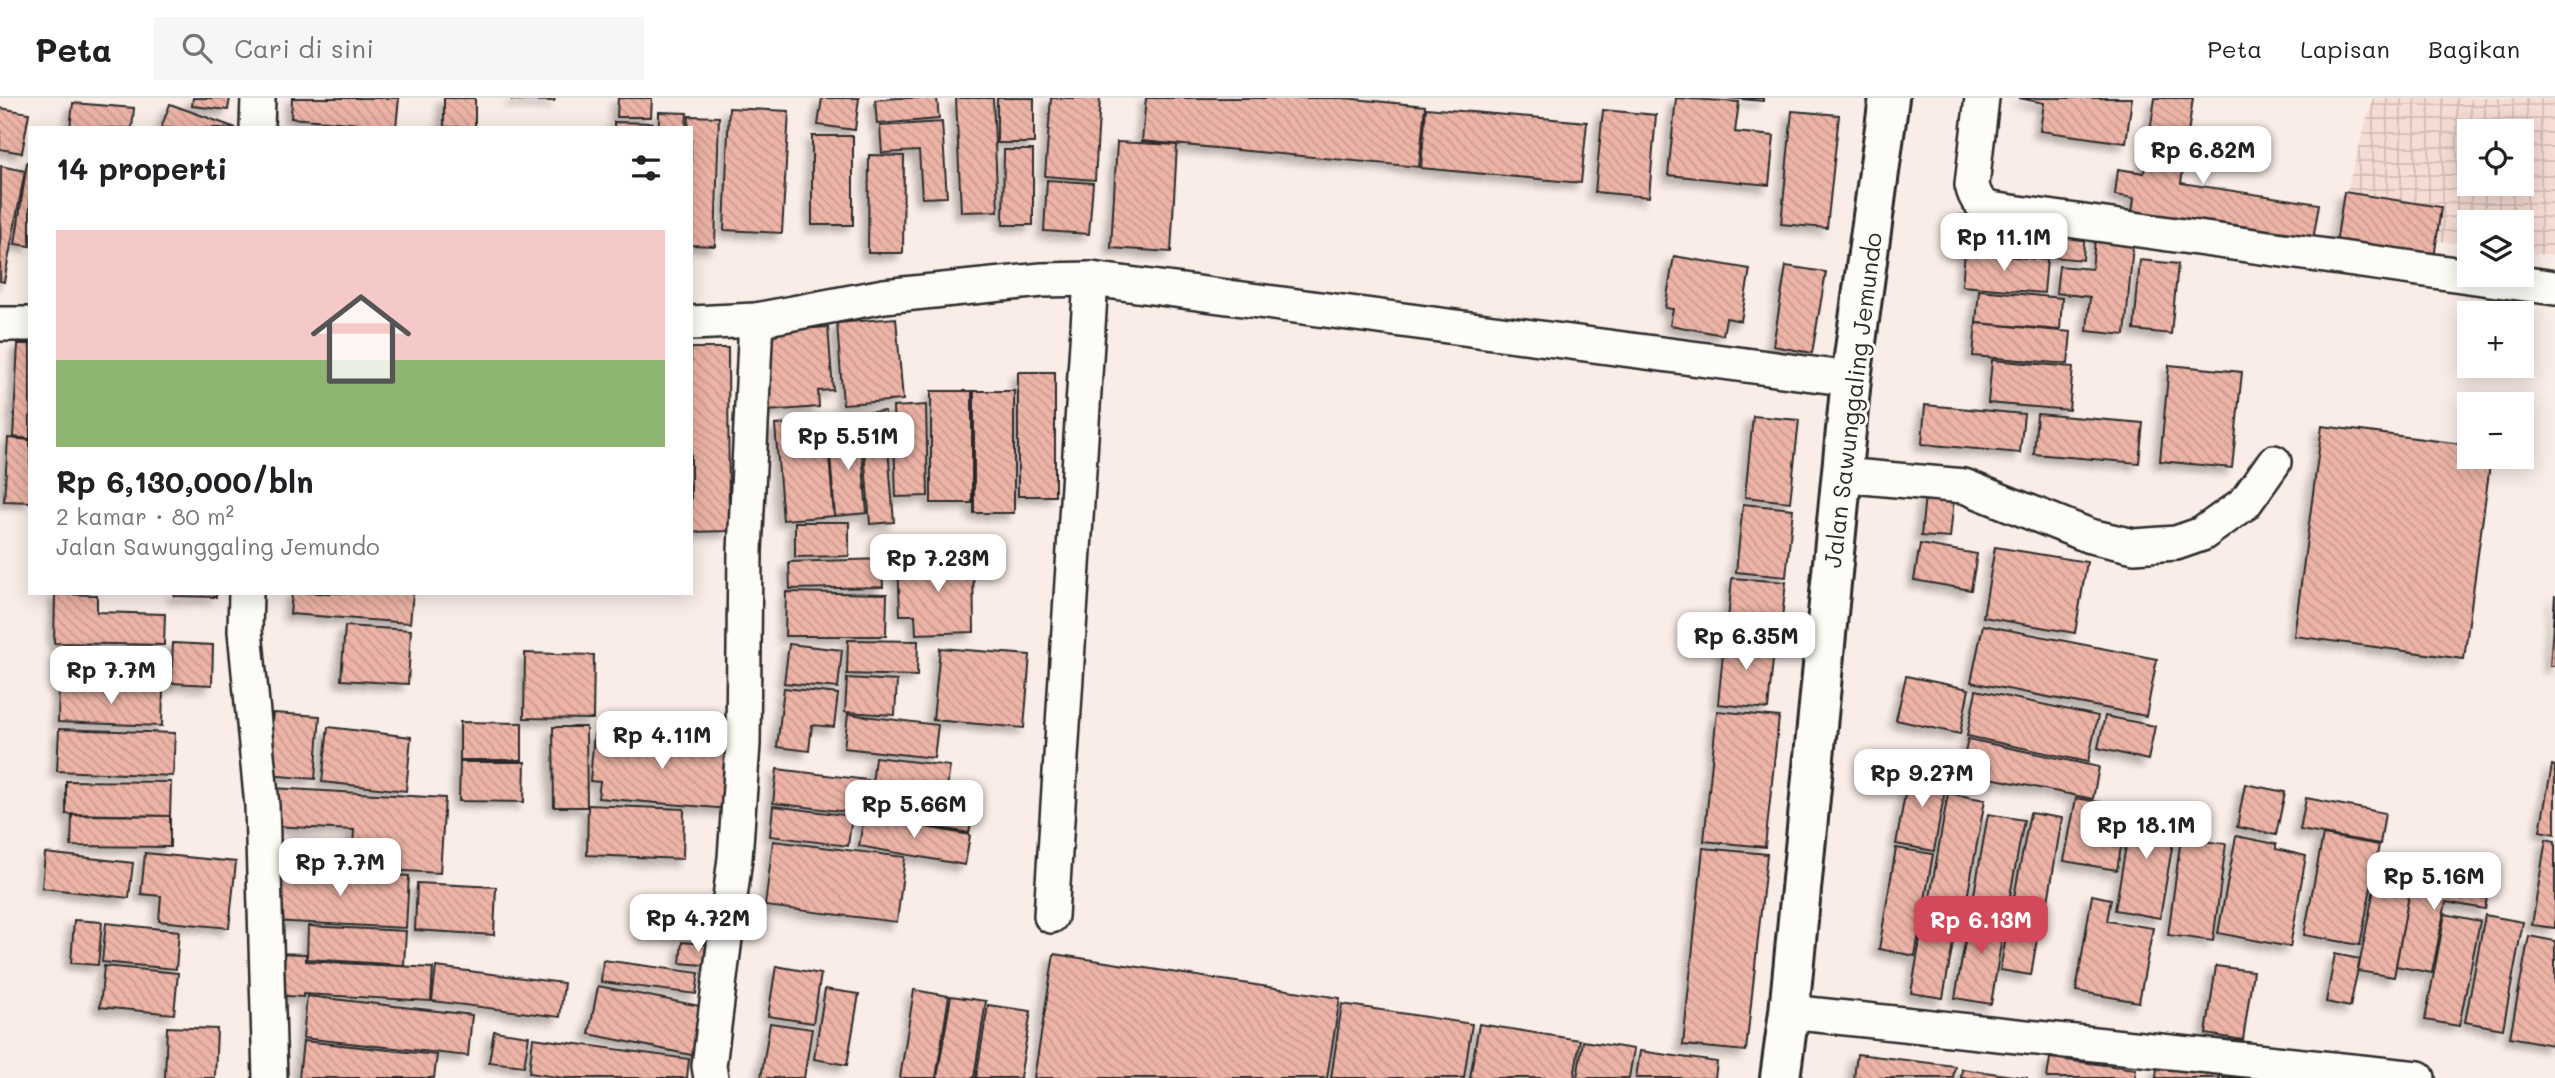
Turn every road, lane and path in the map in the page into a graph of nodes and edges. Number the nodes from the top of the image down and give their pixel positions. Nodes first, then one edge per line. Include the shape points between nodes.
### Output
1 (258, 98) edge
2 (1889, 98) edge
3 (1982, 98) edge
4 (257, 126) edge
5 (1091, 279) junction
6 (2555, 288) edge
7 (757, 320) junction
8 (693, 323) edge
9 (0, 324) edge
10 (28, 324) edge
11 (1851, 379) junction
12 (2274, 462) dead end
13 (1856, 477) junction
14 (246, 595) edge
15 (1051, 916) dead end
16 (1800, 1013) junction
17 (270, 1078) edge
18 (711, 1078) edge
19 (1780, 1078) edge
20 (2418, 1078) edge

1 - 4 street
2 - 11 main road, Jalan Sawunggaling Jemundo
3 - 6 street via 1972,185 1975,197 1990,208
5 - 7 street via 884,296
5 - 11 street
5 - 15 street
7 - 8 street
7 - 18 street via 745,551 743,744
9 - 10 street
11 - 13 main road, Jalan Sawunggaling Jemundo
12 - 13 street via 2245,503 2202,534 2134,546 2090,536 1964,486
13 - 16 main road, Jalan Sawunggaling Jemundo
14 - 17 street via 261,806
16 - 19 main road, Jalan Sawunggaling Jemundo
16 - 20 street

